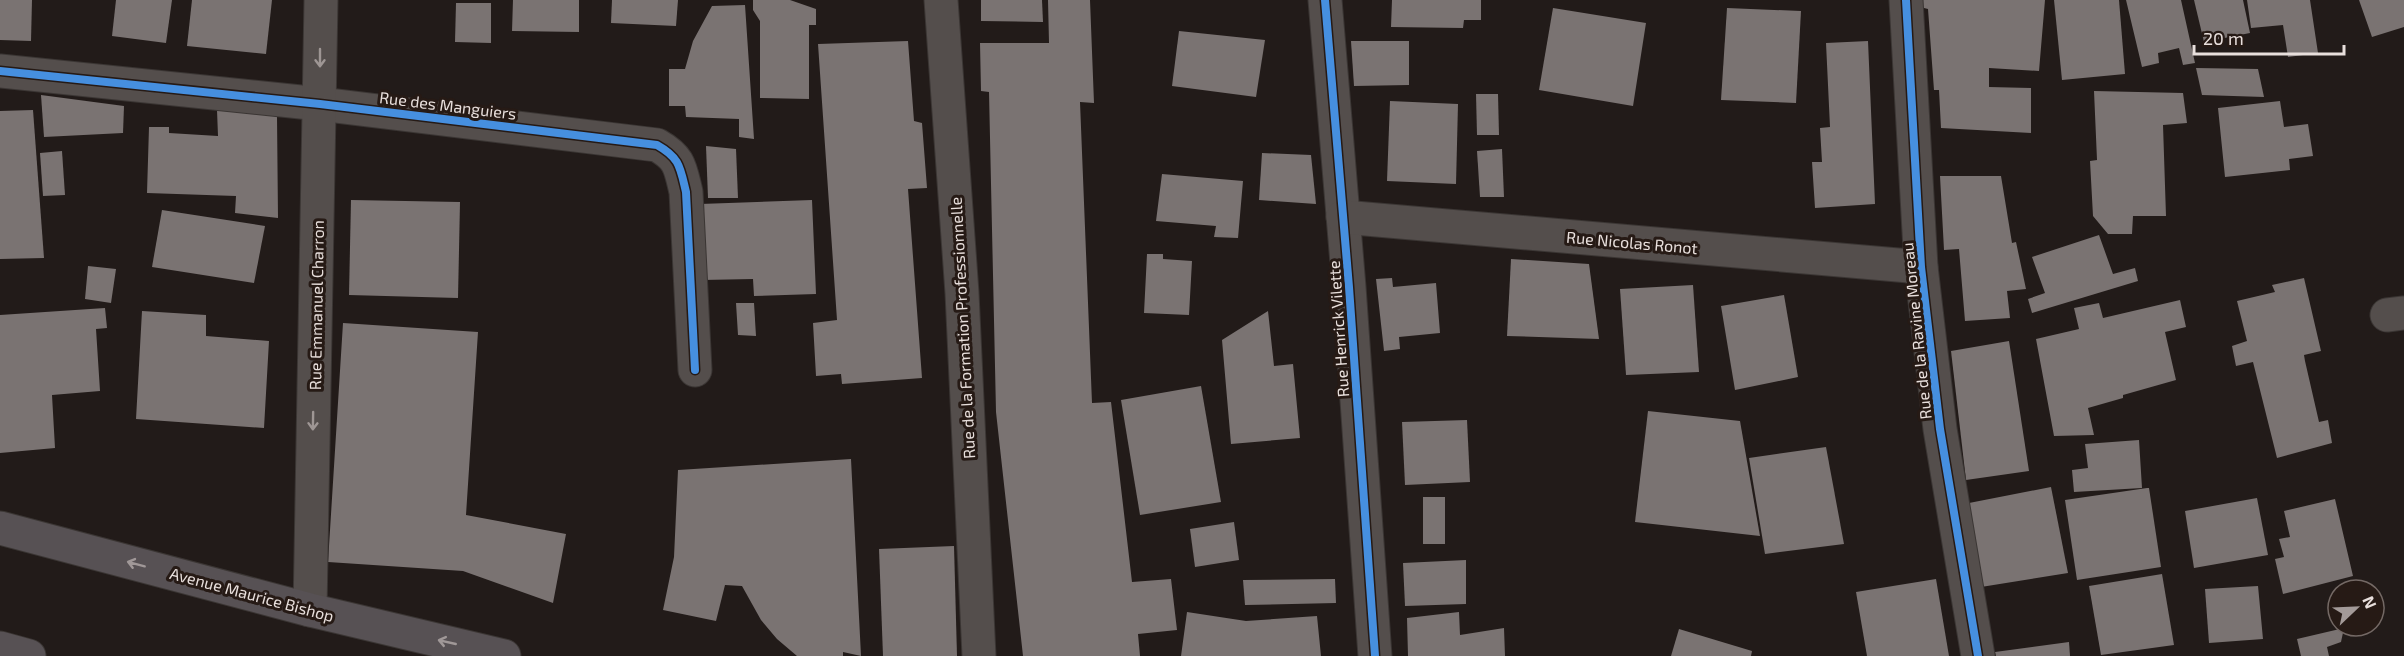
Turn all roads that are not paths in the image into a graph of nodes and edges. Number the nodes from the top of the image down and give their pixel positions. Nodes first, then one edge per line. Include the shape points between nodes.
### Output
1 (321, 0) edge
2 (941, 0) edge
3 (1325, 0) edge
4 (1905, 0) edge
5 (0, 71) edge
6 (320, 104) junction
7 (1342, 217) junction
8 (1921, 267) junction
9 (695, 370) dead end
10 (0, 528) edge
11 (310, 610) junction
12 (0, 648) edge
13 (29, 656) edge
14 (504, 656) edge
15 (979, 656) edge
16 (1375, 656) edge
17 (1978, 656) edge

1 -> 6 street, Rue Emmanuel Charron
2 - 15 street, Rue de la Formation Professionnelle via 962,294
3 - 7 street, Rue Henrick Vilette
4 - 8 street, Rue de la Ravine Moreau
5 - 6 street, Rue des Manguiers
6 - 9 street, Rue des Manguiers via 628,140 657,145 673,154 686,192
6 -> 11 street, Rue Emmanuel Charron
7 - 8 street, Rue Nicolas Ronot
7 - 16 street, Rue Henrick Vilette
8 - 17 street, Rue de la Ravine Moreau via 1940,429
11 -> 10 main road, Avenue Maurice Bishop
14 -> 11 main road, Avenue Maurice Bishop
12 - 13 main road

